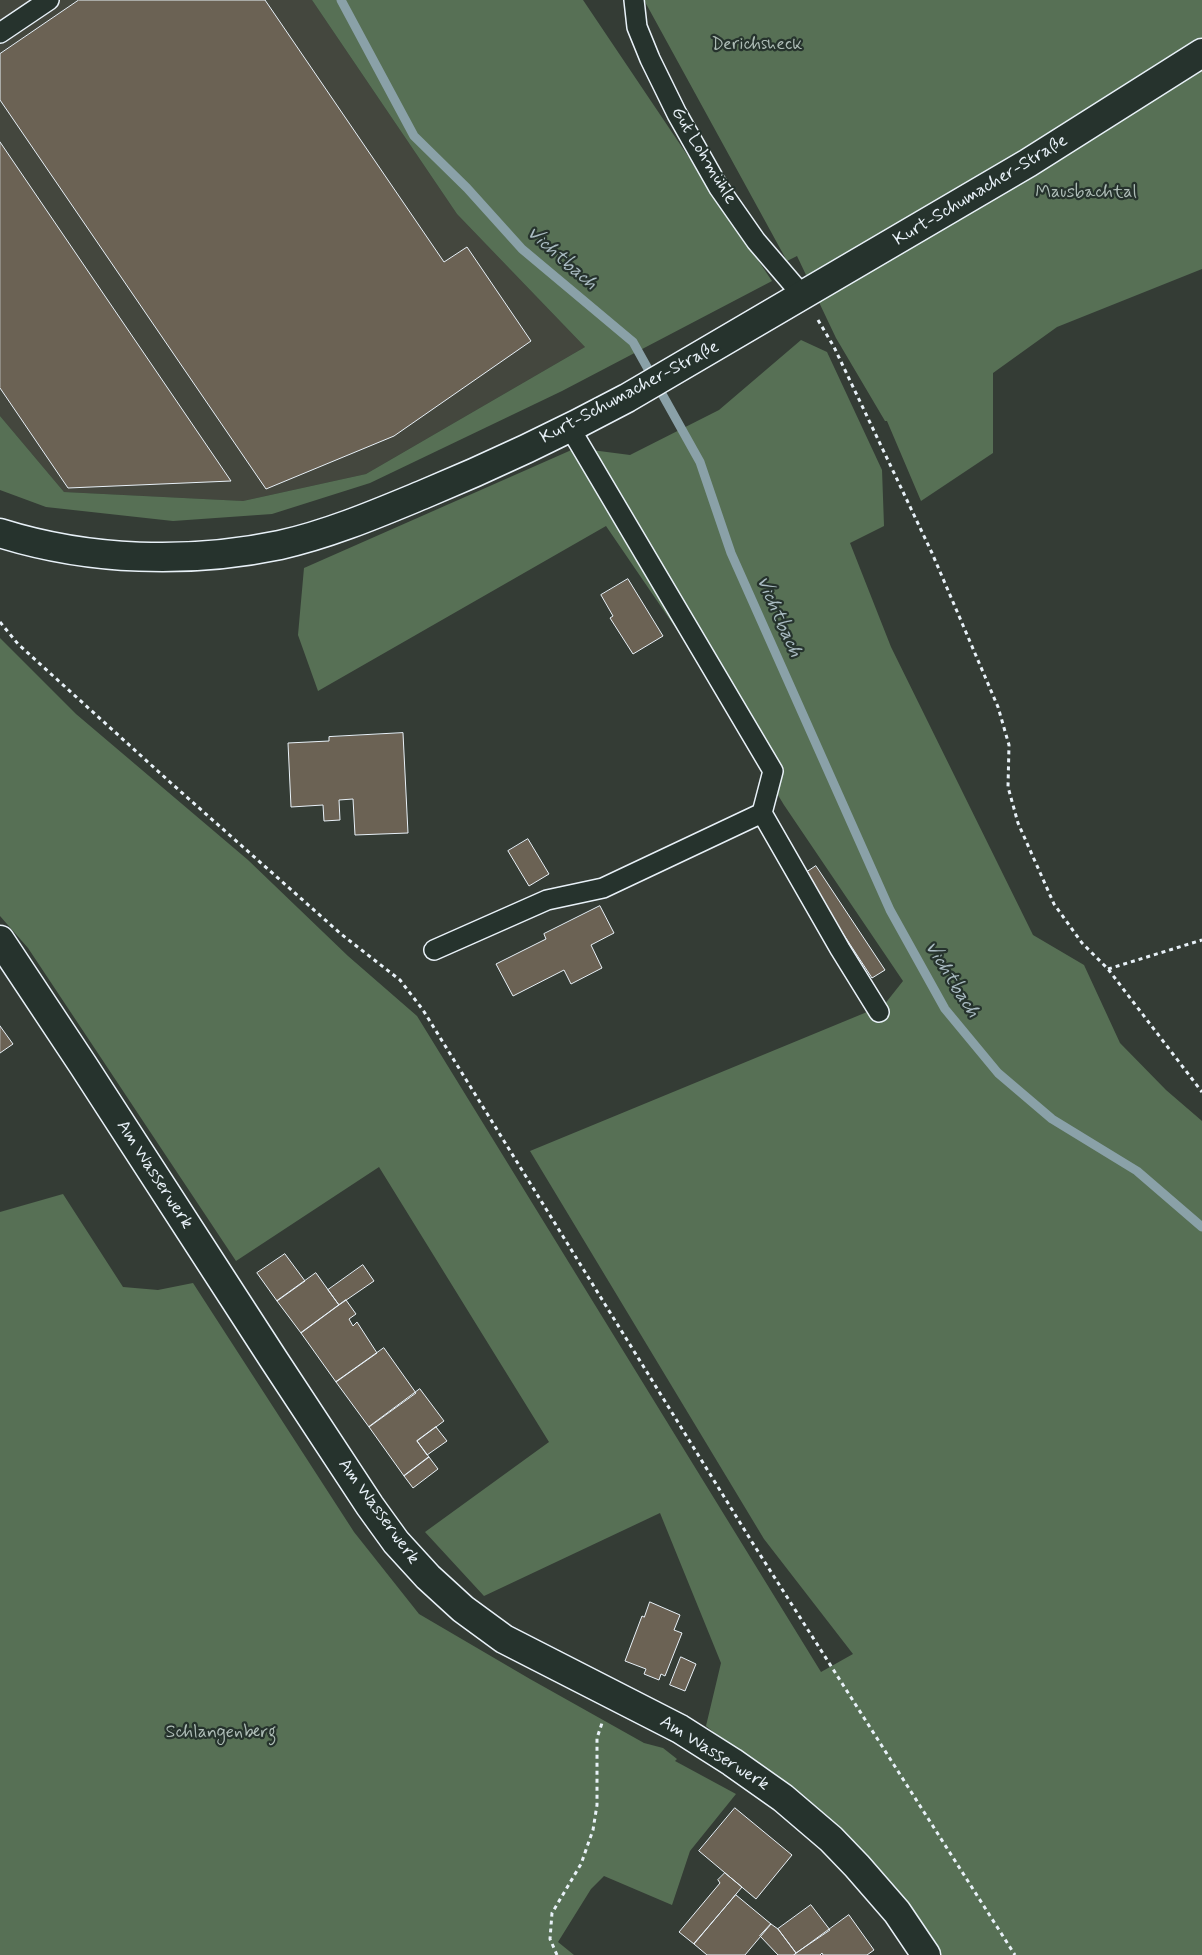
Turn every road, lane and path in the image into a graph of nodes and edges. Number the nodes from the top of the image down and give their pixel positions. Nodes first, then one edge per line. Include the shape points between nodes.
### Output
1 (49, 0) edge
2 (634, 0) edge
3 (0, 33) edge
4 (1202, 53) edge
5 (803, 296) junction
6 (570, 428) junction
7 (0, 533) edge
8 (0, 622) edge
9 (762, 813) junction
10 (0, 940) edge
11 (1202, 940) edge
12 (434, 950) dead end
13 (1108, 969) junction
14 (879, 1012) dead end
15 (1202, 1092) edge
16 (612, 1694) junction
17 (557, 1955) edge
18 (926, 1955) edge
19 (1015, 1955) edge

1 - 3 lane
2 - 5 lane, Gut Lohmühle via 638,27 650,59 677,114 720,188 756,241
4 - 5 main road, Kurt-Schumacher-Straße via 1028,163
5 - 6 main road, Kurt-Schumacher-Straße
5 - 13 path via 843,364 932,553 998,707 1009,745 1008,787 1018,823 1054,904 1082,943
6 - 7 main road, Kurt-Schumacher-Straße via 478,472 382,512 333,530 280,544 225,553 169,557 100,553 30,542
6 - 9 lane via 773,771
8 - 19 path via 18,644 171,783 341,934 400,980 417,1002 752,1542
9 - 12 lane via 603,888 547,900
9 - 14 lane
10 - 16 main road, Am Wasserwerk via 396,1542 463,1609 504,1639
11 - 13 path
13 - 15 path
16 - 17 path via 597,1738 594,1830 581,1864 552,1913 550,1939
16 - 18 main road, Am Wasserwerk via 680,1729 783,1798 857,1866 897,1912

